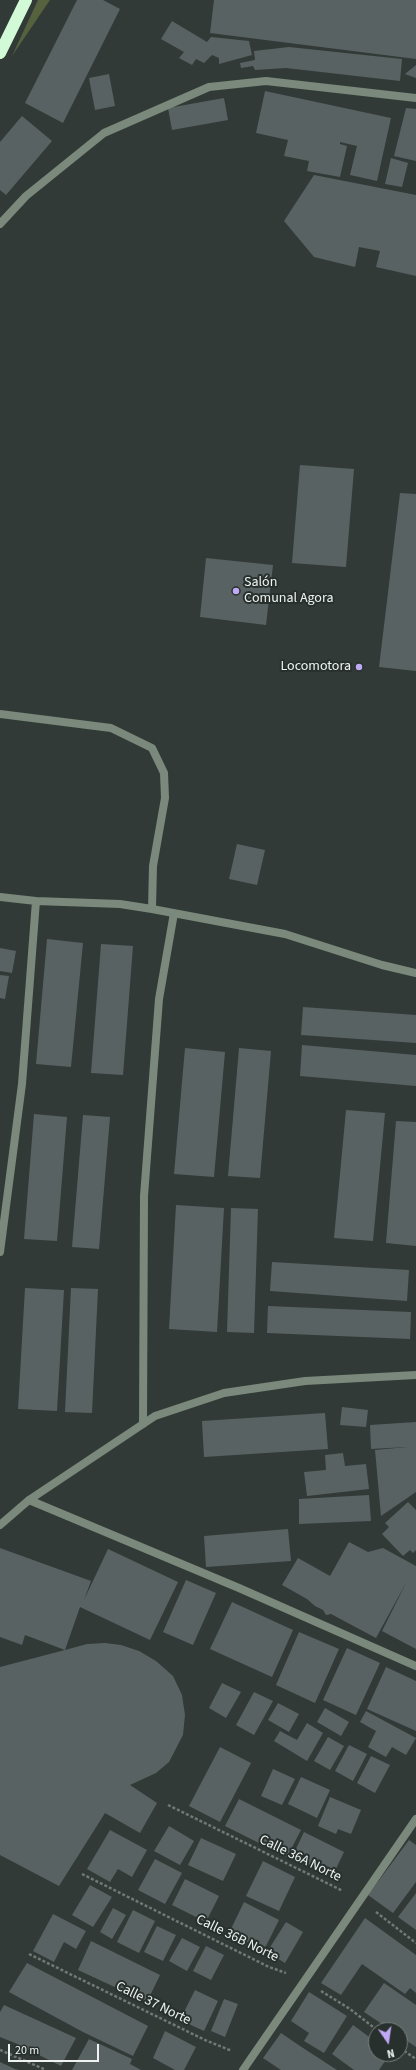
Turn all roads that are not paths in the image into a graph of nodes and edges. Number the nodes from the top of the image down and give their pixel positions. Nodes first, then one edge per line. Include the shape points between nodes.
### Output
1 (26, 0) edge
2 (0, 53) edge
3 (416, 98) edge
4 (0, 224) edge
5 (0, 714) edge
6 (0, 897) edge
7 (36, 901) junction
8 (152, 909) junction
9 (174, 913) junction
10 (416, 973) edge
11 (0, 1252) edge
12 (416, 1375) edge
13 (143, 1424) junction
14 (29, 1500) junction
15 (0, 1524) edge
16 (416, 1666) edge
17 (416, 1819) edge
18 (242, 2070) edge

1 - 2 highway
3 - 4 street via 266,81 209,87 104,133 26,196
5 - 8 street via 111,728 152,748 164,773 165,798 153,866
6 - 7 street
7 - 8 street via 85,902
7 - 11 street via 22,1084
8 - 9 street
9 - 10 street via 285,934 382,965
9 - 13 street via 158,999 144,1196
12 - 13 street via 305,1381 224,1393 155,1416
13 - 14 street
14 - 15 street
14 - 16 street
17 - 18 street

